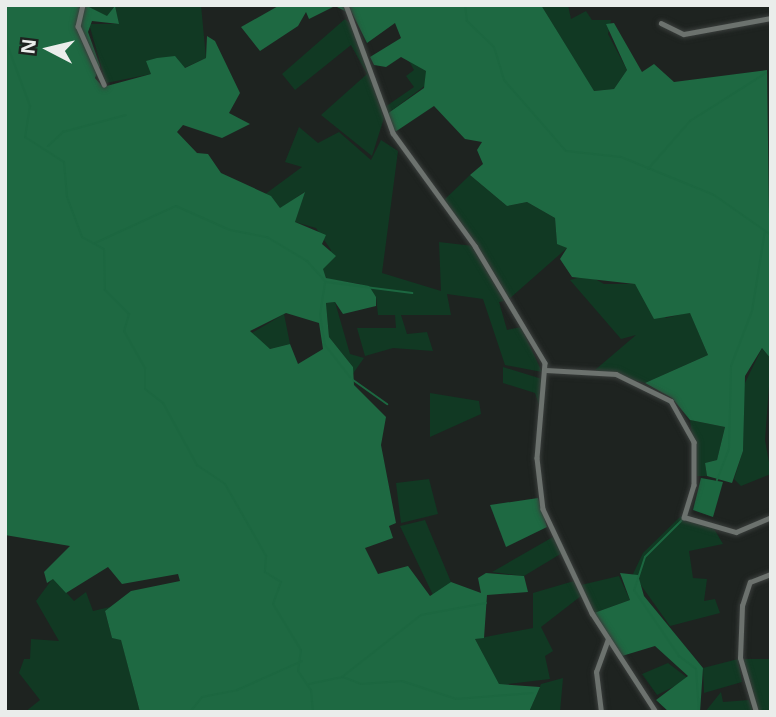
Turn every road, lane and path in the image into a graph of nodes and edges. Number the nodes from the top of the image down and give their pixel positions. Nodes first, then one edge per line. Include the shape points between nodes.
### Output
1 (83, 5) edge
2 (346, 5) edge
3 (771, 19) edge
4 (661, 23) dead end
5 (104, 84) dead end
6 (546, 370) junction
7 (771, 517) edge
8 (771, 575) edge
9 (608, 639) junction
10 (601, 712) edge
11 (656, 712) edge
12 (756, 712) edge

1 - 5 street via 78,26
2 - 6 street via 393,133 475,246
3 - 4 street via 684,34
6 - 7 street via 616,374 671,401 694,442 694,485 684,517 736,532
6 - 9 street via 539,495
8 - 12 street via 750,582 742,606 740,659
9 - 10 street via 596,673
9 - 11 street

